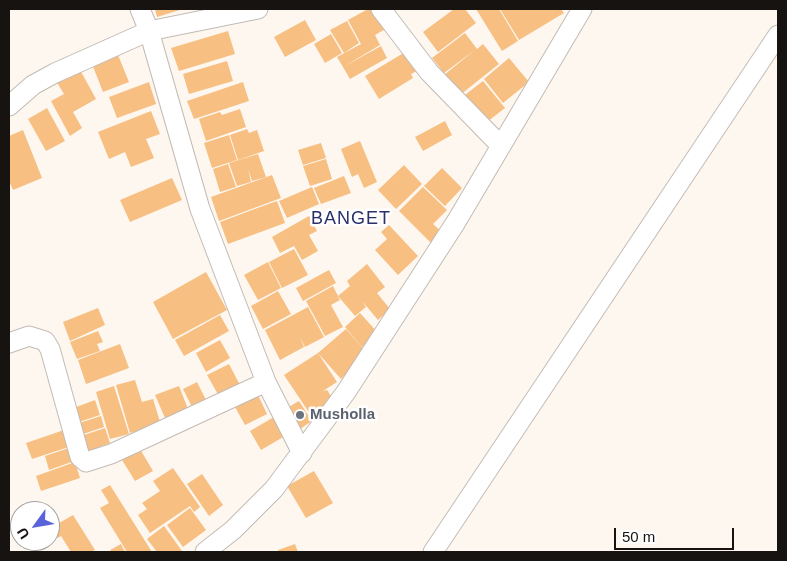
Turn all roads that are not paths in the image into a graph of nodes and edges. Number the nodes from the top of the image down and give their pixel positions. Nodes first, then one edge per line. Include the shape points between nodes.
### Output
1 (140, 9) edge
2 (258, 9) edge
3 (381, 9) edge
4 (582, 9) edge
5 (149, 31) junction
6 (778, 35) edge
7 (9, 106) edge
8 (501, 146) junction
9 (9, 343) edge
10 (266, 382) junction
11 (302, 454) junction
12 (205, 552) edge
13 (433, 552) edge

1 - 5 street
2 - 5 street
3 - 8 street via 429,72
4 - 8 street
5 - 7 street via 55,73 33,85
5 - 10 street via 200,209
6 - 13 street
8 - 11 street via 406,301
9 - 10 street via 29,336 45,341 50,348 80,457 86,462 111,454
10 - 11 street
11 - 12 street via 252,512

